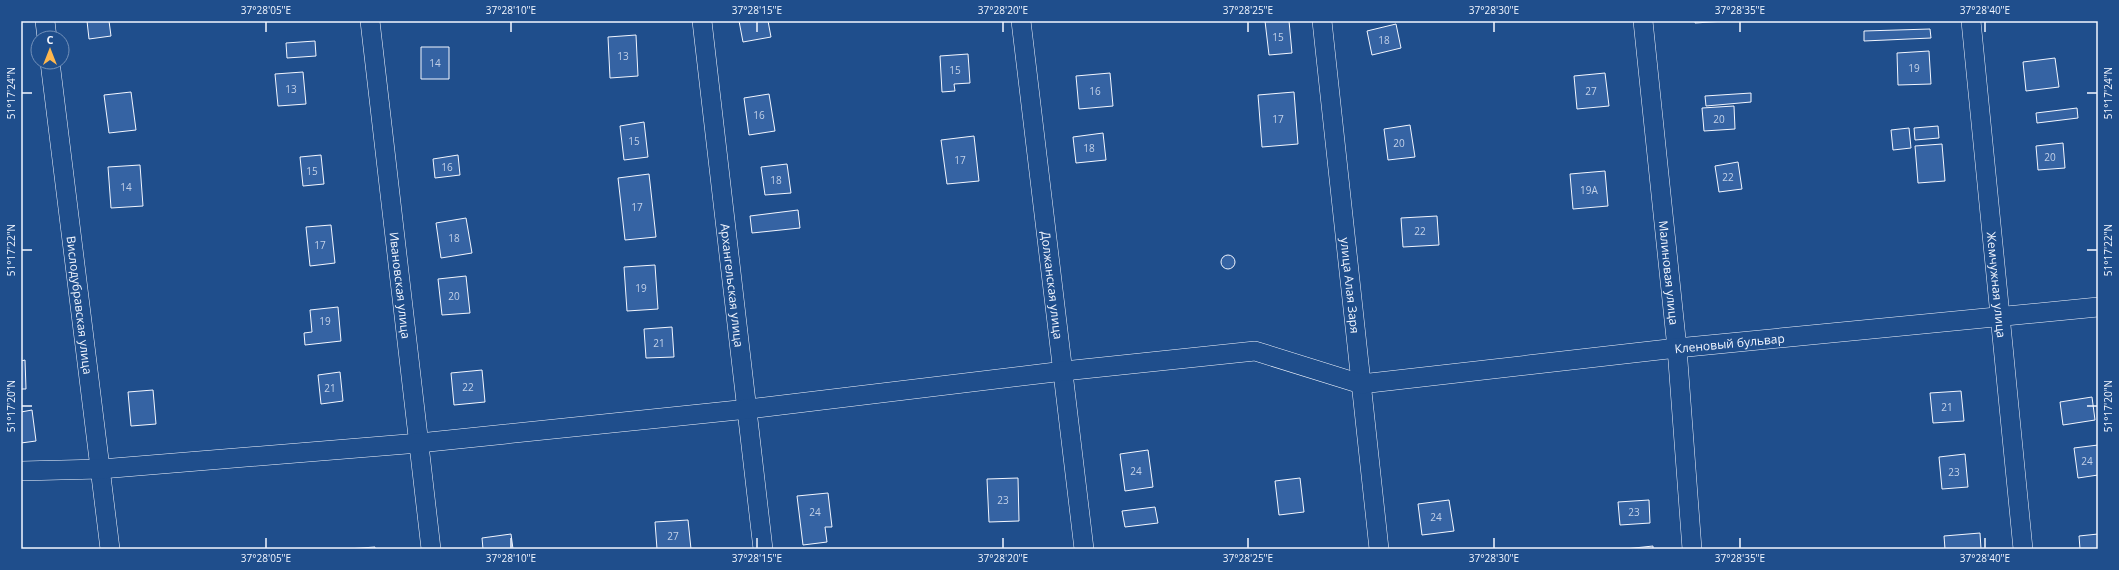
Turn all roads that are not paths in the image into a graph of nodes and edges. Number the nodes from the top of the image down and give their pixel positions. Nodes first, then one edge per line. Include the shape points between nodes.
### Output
1 (370, 21) edge
2 (702, 21) edge
3 (1021, 21) edge
4 (1322, 21) edge
5 (1643, 21) edge
6 (1971, 21) edge
7 (51, 70) edge
8 (2098, 306) edge
9 (1999, 316) junction
10 (1677, 348) junction
11 (1064, 371) junction
12 (1361, 384) junction
13 (748, 409) junction
14 (419, 443) junction
15 (101, 468) junction
16 (21, 472) edge
17 (110, 549) edge
18 (431, 549) edge
19 (763, 549) edge
20 (1084, 549) edge
21 (1378, 549) edge
22 (1692, 549) edge
23 (2023, 549) edge

1 - 14 street, Ивановская улица
2 - 13 street, Архангельская улица
3 - 11 street, Должанская улица
4 - 12 street, улица Алая Заря
5 - 10 street, Малиновая улица
6 - 9 street, Жемчужная улица
7 - 15 street, Вислодубравская улица
8 - 9 street, Кленовый бульвар
9 - 10 street, Кленовый бульвар
9 - 23 street, Жемчужная улица
10 - 12 street, Кленовый бульвар
10 - 22 street, Малиновая улица
11 - 12 street via 1255,351
11 - 13 street
11 - 20 street, Должанская улица
12 - 21 street, улица Алая Заря
13 - 14 street
13 - 19 street, Архангельская улица
14 - 15 street
14 - 18 street, Ивановская улица
15 - 16 street
15 - 17 street, Вислодубравская улица

